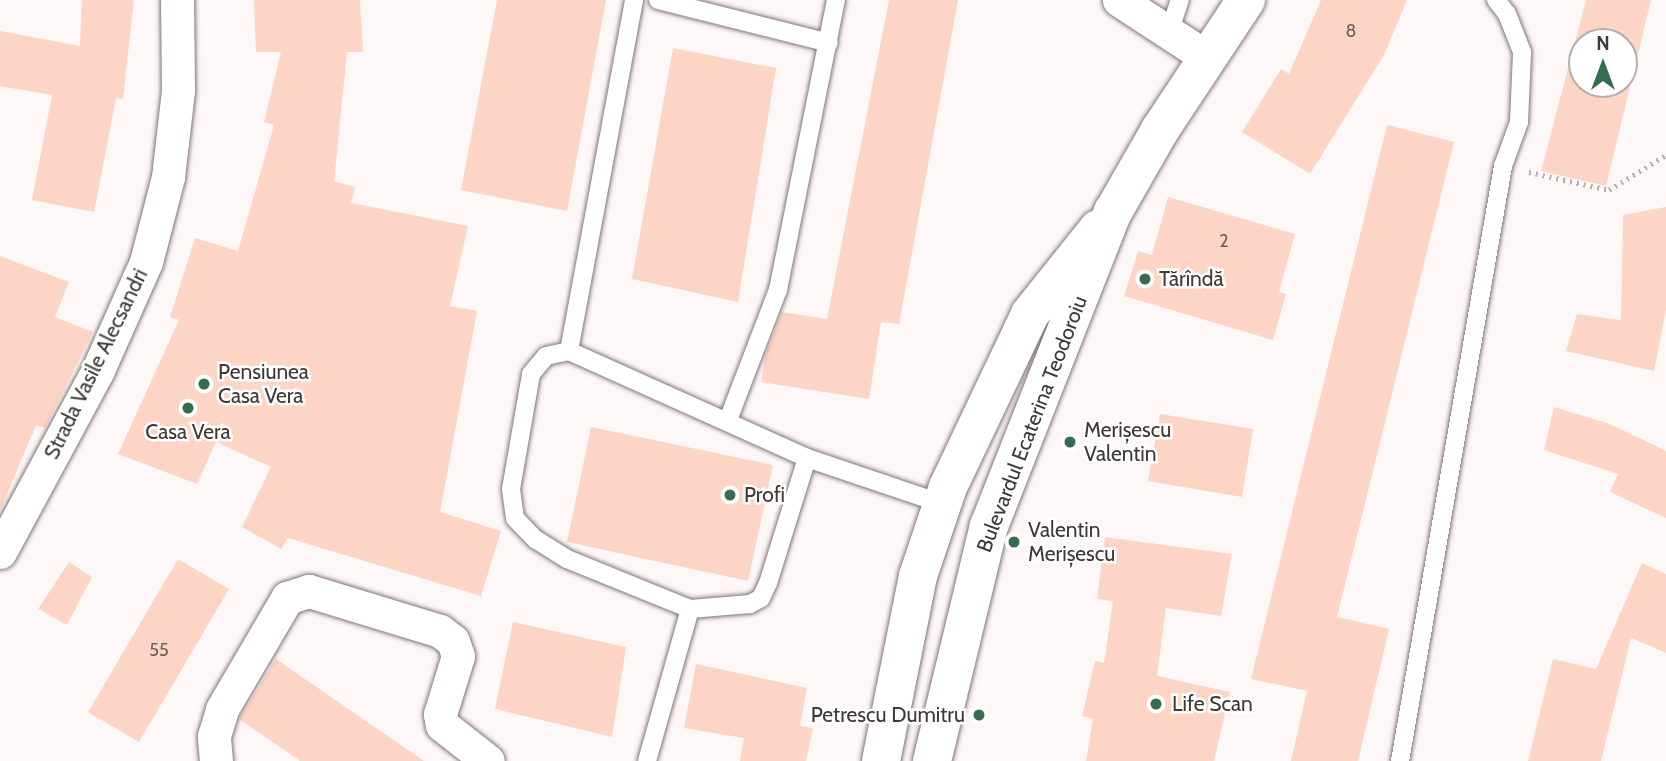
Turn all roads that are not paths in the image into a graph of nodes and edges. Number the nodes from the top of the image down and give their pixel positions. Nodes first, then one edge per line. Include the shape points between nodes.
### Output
1 (177, 0) edge
2 (634, 0) edge
3 (658, 0) edge
4 (836, 0) edge
5 (1119, 0) edge
6 (1180, 0) edge
7 (1246, 0) edge
8 (1496, 0) edge
9 (1169, 33) junction
10 (829, 43) junction
11 (1208, 58) junction
12 (1113, 212) junction
13 (569, 351) junction
14 (727, 420) junction
15 (807, 458) junction
16 (943, 504) junction
17 (0, 552) edge
18 (690, 609) junction
19 (216, 761) edge
20 (488, 761) edge
21 (647, 761) edge
22 (881, 761) edge
23 (932, 761) edge
24 (1400, 761) edge

1 - 17 street, Strada Vasile Alecsandri via 178,91 169,177 146,262 97,372
2 - 13 lane
3 - 10 lane
4 - 10 lane
5 - 9 street
6 - 9 lane
7 - 11 main road, Bulevardul Ecaterina Teodoroiu
8 - 24 lane via 1507,14 1522,52 1519,122 1503,166
9 - 11 street
10 - 14 lane via 778,290
11 - 12 main road, Bulevardul Ecaterina Teodoroiu
12 - 16 main road, Bulevardul Ecaterina Teodoroiu via 1030,314 973,429
12 - 23 main road, Bulevardul Ecaterina Teodoroiu via 989,526
13 - 14 lane
13 - 18 lane via 546,356 531,374 511,489 515,518 536,540 568,559
14 - 15 lane
15 - 16 lane
15 - 18 lane via 761,598 750,604
16 - 22 main road, Bulevardul Ecaterina Teodoroiu via 918,576
18 - 21 lane
19 - 20 street via 214,736 222,709 288,598 309,591 440,631 453,641 458,656 440,714 442,725

